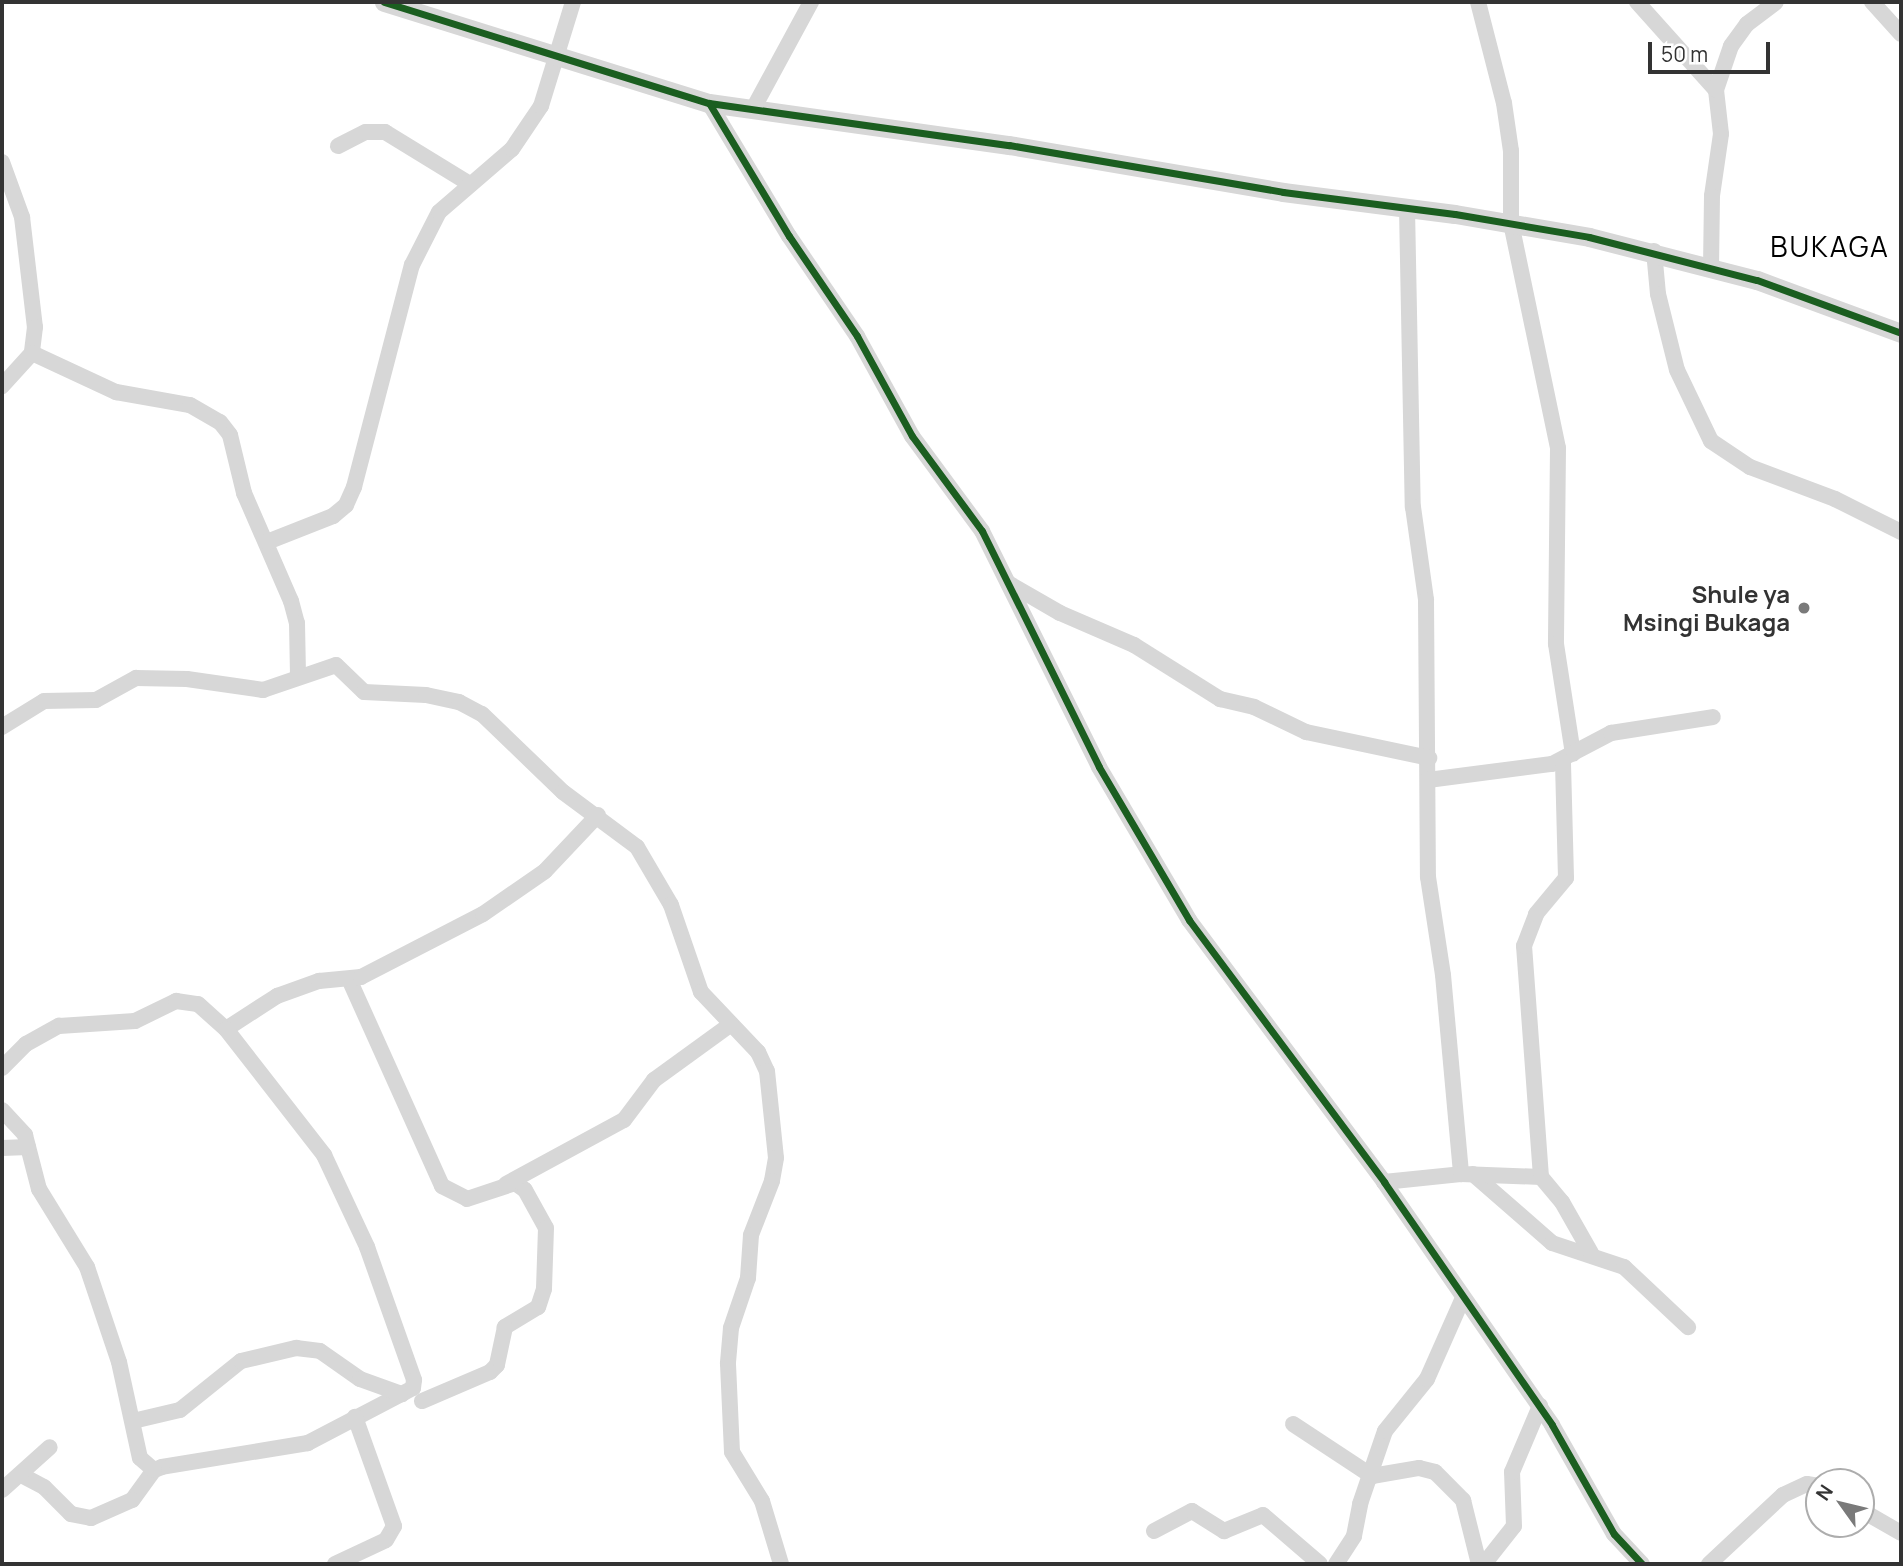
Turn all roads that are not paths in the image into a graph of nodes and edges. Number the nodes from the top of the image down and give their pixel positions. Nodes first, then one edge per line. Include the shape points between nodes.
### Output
1 (384, 2) edge
2 (573, 2) edge
3 (811, 2) edge
4 (1478, 2) edge
5 (1637, 2) edge
6 (1776, 2) edge
7 (1872, 2) edge
8 (1901, 34) edge
9 (556, 58) junction
10 (1716, 90) junction
11 (709, 103) junction
12 (753, 109) junction
13 (338, 146) dead end
14 (2, 162) edge
15 (470, 184) junction
16 (1407, 208) junction
17 (1511, 223) junction
18 (1654, 251) junction
19 (1711, 265) junction
20 (1901, 333) edge
21 (32, 353) junction
22 (2, 385) edge
23 (1901, 532) edge
24 (267, 542) junction
25 (1008, 583) junction
26 (298, 677) junction
27 (1713, 717) dead end
28 (2, 727) edge
29 (1568, 757) junction
30 (1429, 758) junction
31 (1429, 780) junction
32 (598, 815) junction
33 (349, 979) junction
34 (731, 1024) junction
35 (226, 1028) junction
36 (2, 1068) edge
37 (2, 1110) edge
38 (28, 1147) junction
39 (2, 1148) edge
40 (1467, 1174) junction
41 (1541, 1177) junction
42 (1384, 1182) junction
43 (504, 1185) junction
44 (1591, 1253) junction
45 (1462, 1300) junction
46 (1688, 1327) dead end
47 (402, 1394) junction
48 (422, 1401) dead end
49 (1540, 1406) junction
50 (355, 1417) junction
51 (133, 1421) junction
52 (1293, 1424) dead end
53 (50, 1447) dead end
54 (154, 1470) junction
55 (13, 1475) edge
56 (1372, 1476) junction
57 (1805, 1485) edge
58 (2, 1490) edge
59 (1875, 1518) edge
60 (1154, 1531) dead end
61 (1901, 1533) edge
62 (335, 1564) edge
63 (781, 1564) edge
64 (1320, 1564) edge
65 (1336, 1564) edge
66 (1479, 1564) edge
67 (1485, 1564) edge
68 (1642, 1564) edge
69 (1709, 1564) edge

1 - 9 street
2 - 9 street
3 - 12 street
4 - 17 street via 1504,103 1511,151
5 - 10 street
6 - 10 street via 1746,24 1731,46
7 - 8 street
9 - 11 street
9 - 15 street via 541,106 522,136
10 - 19 street via 1721,134 1712,196
11 - 12 street
11 - 25 street via 789,236 857,336 912,436 982,531
12 - 16 street
13 - 15 street via 366,132 385,132
14 - 21 street via 22,217 32,268
15 - 24 street via 439,212 412,265 355,487 345,505 333,516
16 - 17 street
16 - 30 street via 1413,507 1426,600
17 - 18 street
17 - 29 street via 1558,448 1556,644
18 - 19 street
18 - 23 street via 1658,295 1677,370 1711,441 1750,467 1835,499
19 - 20 street
21 - 22 street
21 - 24 street via 116,392 139,399 173,400 207,411 230,435 237,473
24 - 26 street via 297,623
25 - 30 street via 1141,649 1213,696 1254,707 1306,732
25 - 42 street via 1098,767 1182,909 1213,958
26 - 28 street via 247,690 187,679 136,678 96,700 44,701
26 - 32 street via 336,665 364,692 401,691 459,702 482,714 564,792
27 - 29 street via 1611,733
29 - 31 street
29 - 41 street via 1566,877 1536,914 1524,946
30 - 31 street
31 - 40 street via 1428,877
32 - 33 street via 523,889 381,967
32 - 34 street via 637,847 653,869 701,992
33 - 35 street via 319,981 277,996
33 - 43 street via 442,1186 467,1199
34 - 43 street via 654,1080 624,1120
34 - 63 street via 758,1052 767,1071 776,1158 772,1181 752,1227 748,1278 730,1337 731,1440 738,1465 762,1501
35 - 36 street via 198,1004 176,1001 135,1021 60,1026 26,1044
35 - 47 street via 324,1155 345,1195 413,1371 413,1388
37 - 38 street via 17,1124
38 - 39 street
38 - 51 street via 39,1189 87,1266
40 - 41 street
40 - 42 street
40 - 44 street via 1552,1243
41 - 44 street via 1558,1195
42 - 45 street
43 - 48 street via 515,1183 525,1190 546,1228 541,1300 532,1313 505,1327 490,1372
44 - 46 street via 1624,1267
45 - 49 street
45 - 56 street via 1427,1378 1385,1431
47 - 50 street
47 - 51 street via 360,1379 320,1351 296,1348 241,1361 180,1410
49 - 67 street via 1512,1472 1514,1526
49 - 68 street via 1608,1524
50 - 54 street via 308,1443
50 - 62 street via 394,1527 386,1540
51 - 54 street via 140,1458
52 - 56 street
53 - 55 street
54 - 55 street via 132,1500 92,1518 71,1514 44,1487
55 - 58 street
56 - 65 street via 1354,1536
56 - 66 street via 1419,1468 1435,1472 1454,1488 1466,1508
57 - 69 street via 1783,1495
59 - 61 street
60 - 64 street via 1192,1511 1224,1531 1263,1515

